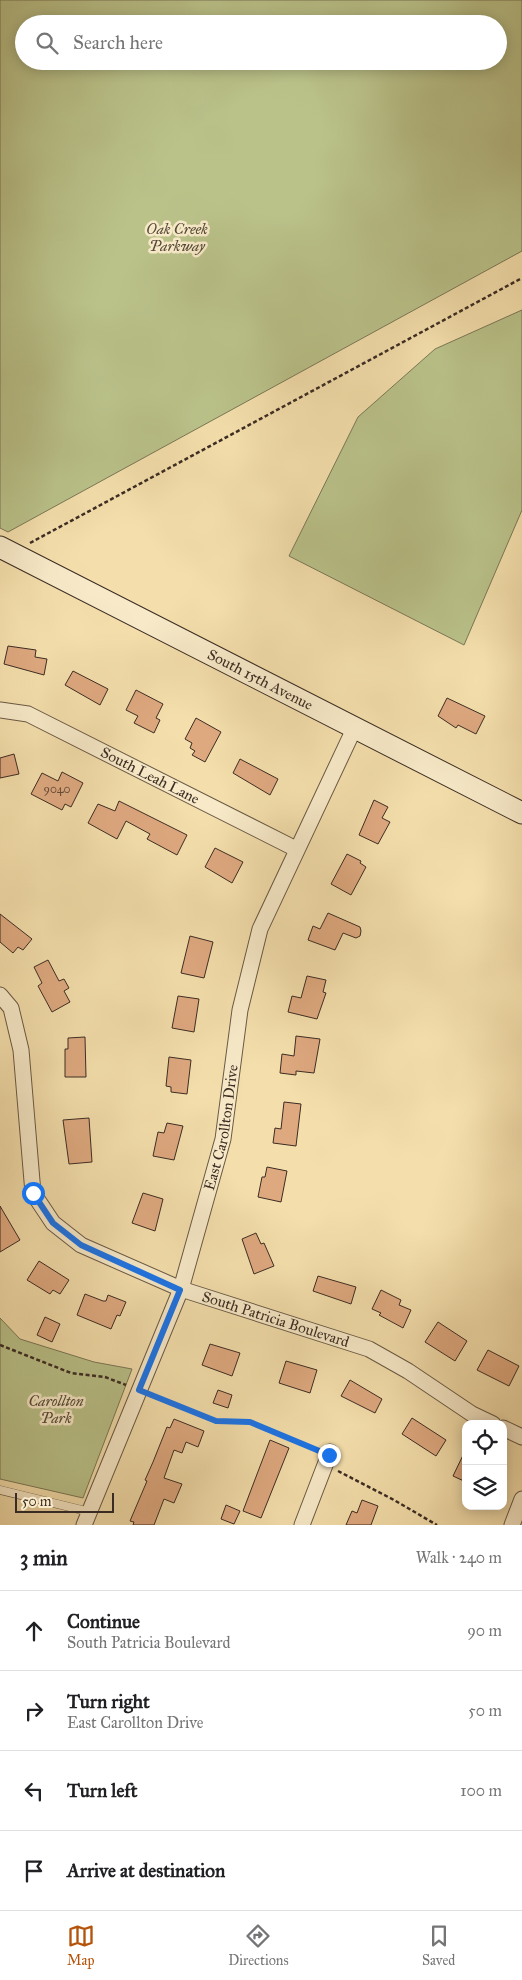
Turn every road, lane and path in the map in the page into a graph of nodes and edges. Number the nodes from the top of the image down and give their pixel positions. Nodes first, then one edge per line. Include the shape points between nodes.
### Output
1 (522, 278) edge
2 (0, 547) edge
3 (22, 548) dead end
4 (1, 710) edge
5 (354, 729) junction
6 (522, 813) edge
7 (296, 849) junction
8 (0, 995) edge
9 (180, 1290) junction
10 (0, 1345) edge
11 (139, 1390) junction
12 (485, 1420) edge
13 (507, 1430) edge
14 (522, 1437) edge
15 (328, 1457) junction
16 (0, 1490) edge
17 (522, 1500) edge
18 (87, 1518) edge
19 (302, 1525) edge
20 (437, 1525) edge
21 (512, 1525) edge

1 - 3 path
2 - 5 street, South 15th Avenue
4 - 7 street, South Leah Lane via 28,714
5 - 6 street, South 15th Avenue
5 - 7 street, East Carollton Drive
7 - 9 street, East Carollton Drive via 260,929 240,1010 222,1139
8 - 9 street, South Patricia Boulevard via 11,1008 21,1050 33,1193 53,1223 81,1245
9 - 11 street, East Carollton Drive
9 - 12 street, South Patricia Boulevard via 369,1349 408,1370
10 - 11 path via 71,1373 105,1377
11 - 15 path via 216,1421 250,1422
11 - 18 street, East Carollton Drive
13 - 14 street
15 - 19 street
15 - 20 path
16 - 18 lane
17 - 21 street

